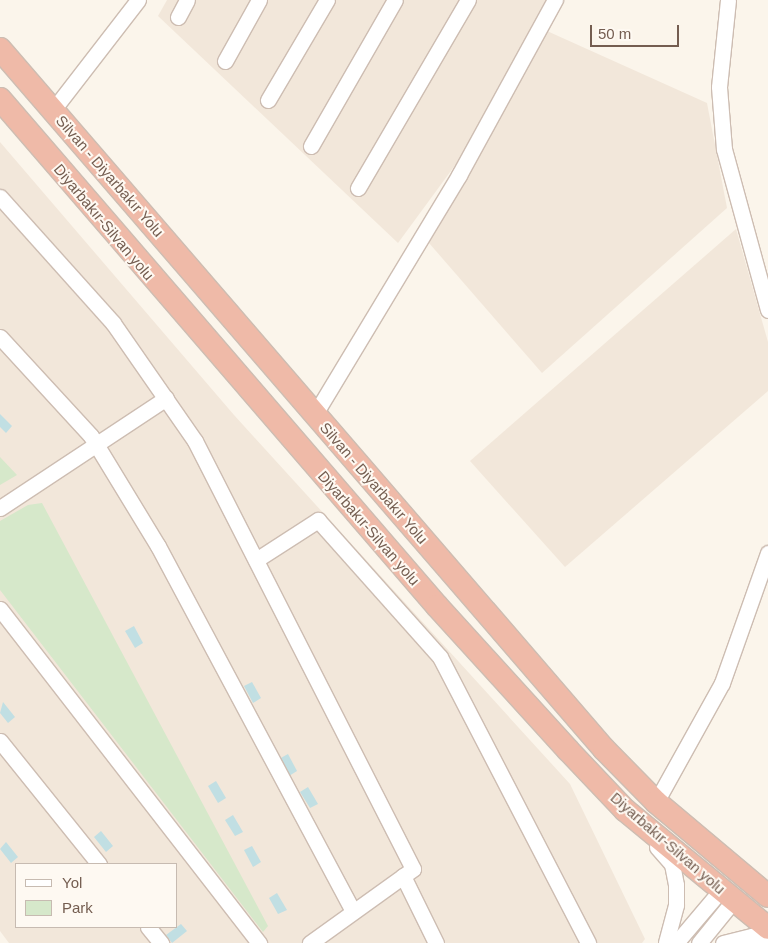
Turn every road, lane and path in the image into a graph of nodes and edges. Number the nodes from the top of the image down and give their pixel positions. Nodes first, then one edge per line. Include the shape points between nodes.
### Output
1 (138, 0) edge
2 (187, 0) edge
3 (259, 0) edge
4 (328, 0) edge
5 (395, 0) edge
6 (468, 0) edge
7 (555, 0) edge
8 (728, 0) edge
9 (178, 16) dead end
10 (0, 49) edge
11 (225, 61) dead end
12 (0, 99) edge
13 (268, 100) dead end
14 (53, 110) junction
15 (312, 146) dead end
16 (358, 188) dead end
17 (0, 197) edge
18 (768, 310) edge
19 (0, 337) edge
20 (166, 398) junction
21 (315, 414) junction
22 (97, 445) junction
23 (0, 508) edge
24 (768, 553) edge
25 (256, 560) junction
26 (0, 609) edge
27 (0, 741) edge
28 (656, 802) junction
29 (625, 810) junction
30 (98, 863) edge
31 (403, 876) junction
32 (727, 895) junction
33 (768, 896) edge
34 (353, 911) junction
35 (149, 928) edge
36 (768, 928) edge
37 (768, 939) edge
38 (162, 943) edge
39 (259, 943) edge
40 (310, 943) edge
41 (436, 943) edge
42 (588, 943) edge
43 (666, 943) edge
44 (676, 943) edge
45 (699, 943) edge
46 (723, 943) edge

1 - 14 street
2 - 9 street
3 - 11 street
4 - 13 street
5 - 15 street
6 - 16 street
7 - 21 street via 459,175
8 - 18 street via 719,87 724,149
10 - 14 highway, Silvan - Diyarbakır Yolu
12 - 29 highway, Diyarbakır-Silvan yolu via 437,606
14 - 21 highway, Silvan - Diyarbakır Yolu
17 - 20 street via 113,323
19 - 22 street
20 - 22 street
20 - 25 street via 196,441
21 - 28 highway, Silvan - Diyarbakır Yolu via 604,749
22 - 23 street
22 - 34 street via 158,546
24 - 28 street via 722,683
25 - 31 street via 412,869
25 - 42 street via 318,520 440,657
26 - 39 street
27 - 30 street
28 - 33 highway, Silvan - Diyarbakır Yolu
29 - 32 highway, Diyarbakır-Silvan yolu
29 - 43 street via 672,864 676,905
31 - 34 street
31 - 41 street
32 - 36 highway, Diyarbakır-Silvan yolu
32 - 44 street
32 - 45 street
34 - 40 street
35 - 38 street
37 - 46 street via 752,936

